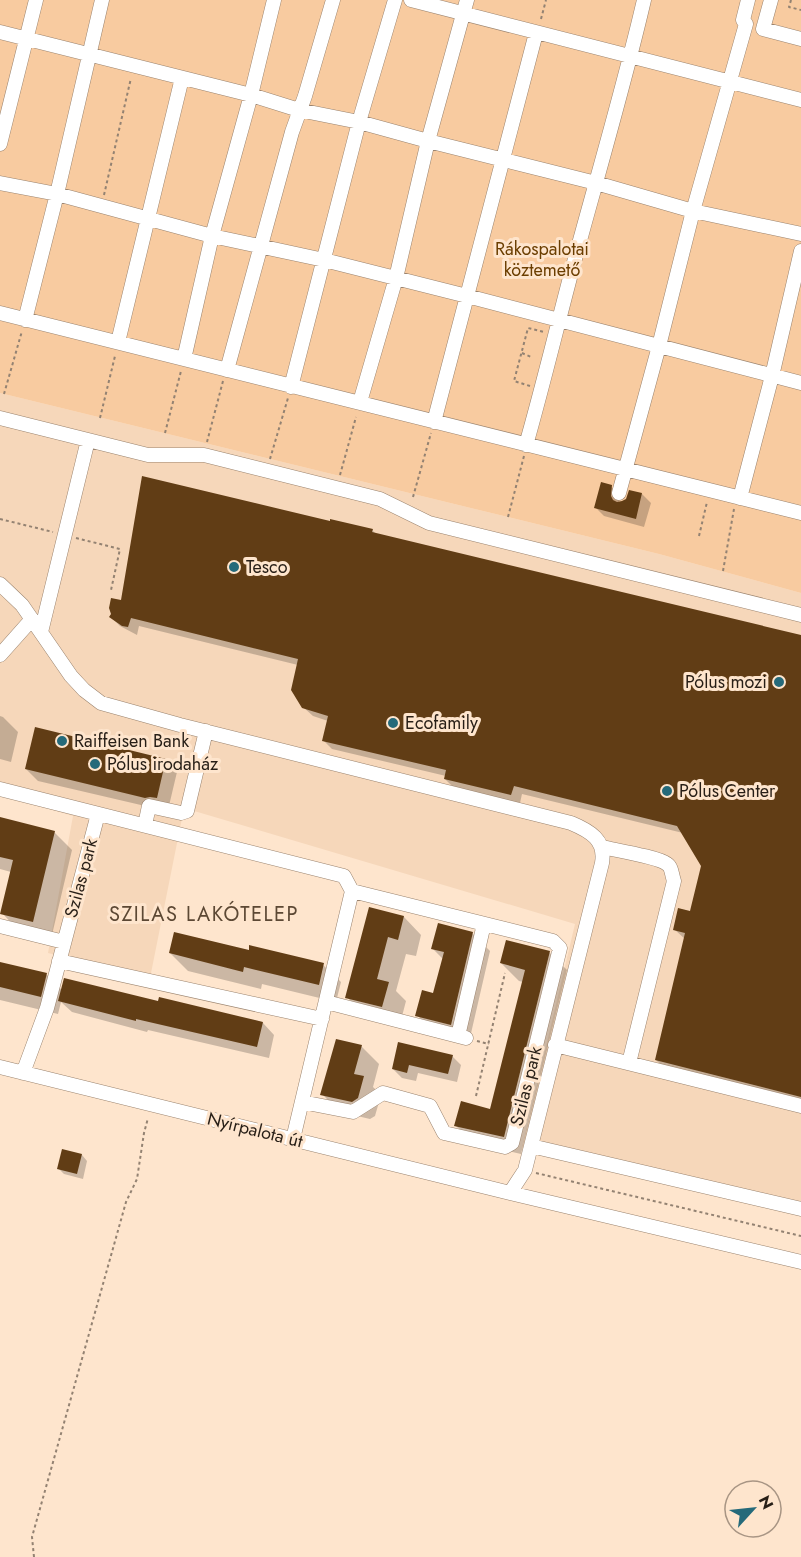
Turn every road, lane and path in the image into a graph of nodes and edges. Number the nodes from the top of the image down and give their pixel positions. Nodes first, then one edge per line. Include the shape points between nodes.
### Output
1 (36, 0) edge
2 (102, 0) edge
3 (274, 0) edge
4 (333, 0) edge
5 (394, 0) edge
6 (411, 0) edge
7 (546, 0) edge
8 (644, 0) edge
9 (748, 0) edge
10 (771, 0) edge
11 (791, 0) edge
12 (465, 6) edge
13 (801, 10) edge
14 (746, 24) junction
15 (763, 29) junction
16 (0, 32) edge
17 (536, 33) junction
18 (27, 38) junction
19 (801, 39) edge
20 (89, 54) junction
21 (630, 57) junction
22 (134, 66) junction
23 (182, 78) junction
24 (731, 82) junction
25 (251, 95) junction
26 (801, 100) edge
27 (299, 110) junction
28 (359, 122) junction
29 (428, 141) junction
30 (0, 144) edge
31 (502, 160) junction
32 (0, 183) edge
33 (596, 183) junction
34 (57, 194) junction
35 (101, 206) junction
36 (693, 211) junction
37 (148, 219) junction
38 (801, 234) edge
39 (212, 236) junction
40 (260, 247) junction
41 (801, 251) edge
42 (324, 260) junction
43 (396, 278) junction
44 (467, 296) junction
45 (0, 314) edge
46 (25, 320) junction
47 (558, 321) junction
48 (555, 335) junction
49 (118, 342) junction
50 (659, 346) junction
51 (522, 353) junction
52 (531, 357) dead end
53 (183, 359) junction
54 (226, 370) junction
55 (772, 376) junction
56 (801, 383) edge
57 (291, 387) junction
58 (542, 390) junction
59 (4, 394) dead end
60 (360, 402) junction
61 (0, 418) edge
62 (100, 418) dead end
63 (434, 422) junction
64 (165, 433) dead end
65 (88, 440) junction
66 (206, 443) dead end
67 (526, 445) junction
68 (270, 459) dead end
69 (626, 470) junction
70 (340, 476) dead end
71 (710, 490) junction
72 (620, 493) dead end
73 (413, 497) dead end
74 (738, 497) junction
75 (801, 513) edge
76 (508, 517) dead end
77 (699, 536) dead end
78 (723, 571) dead end
79 (0, 584) edge
80 (801, 615) edge
81 (32, 619) junction
82 (40, 632) junction
83 (0, 655) edge
84 (206, 731) junction
85 (0, 789) edge
86 (98, 814) junction
87 (145, 825) junction
88 (602, 847) junction
89 (352, 891) junction
90 (484, 924) junction
91 (0, 926) edge
92 (64, 942) junction
93 (59, 961) junction
94 (505, 974) dead end
95 (326, 1002) junction
96 (322, 1019) junction
97 (555, 1045) junction
98 (629, 1063) junction
99 (0, 1067) edge
100 (23, 1073) junction
101 (476, 1096) dead end
102 (302, 1102) junction
103 (152, 1105) junction
104 (801, 1106) edge
105 (293, 1139) junction
106 (531, 1146) junction
107 (526, 1166) junction
108 (510, 1193) junction
109 (801, 1209) edge
110 (801, 1236) edge
111 (801, 1262) edge
112 (34, 1557) edge

1 - 18 street
2 - 20 street
3 - 25 street
4 - 27 street
5 - 28 street
6 - 12 street
7 - 17 path
8 - 21 street
9 - 14 street via 743,20
10 - 15 street
11 - 13 path via 789,7
12 - 17 street
12 - 29 street
14 - 15 street
14 - 24 street
15 - 19 street
16 - 18 street
17 - 21 street
17 - 31 street
18 - 20 street
18 - 30 street
20 - 22 street
20 - 34 street
21 - 24 street
21 - 33 street
22 - 23 street
22 - 35 path
23 - 25 street
23 - 37 street
24 - 26 street
24 - 36 street
25 - 27 street
25 - 39 street
27 - 28 street
27 - 40 street
28 - 29 street
28 - 42 street
29 - 31 street
29 - 43 street
31 - 33 street
31 - 44 street
32 - 34 street
33 - 36 street
33 - 47 street
34 - 35 street
34 - 46 street
35 - 37 street
36 - 38 street
36 - 50 street
37 - 39 street
37 - 49 street
39 - 40 street
39 - 53 street
40 - 42 street
40 - 54 street
41 - 55 street
42 - 43 street
42 - 57 street
43 - 44 street
43 - 60 street
44 - 47 street
44 - 63 street
45 - 46 street
46 - 49 street
46 - 59 path
47 - 48 street
47 - 50 street
48 - 51 path via 528,328
48 - 58 street
49 - 53 street
49 - 62 path
50 - 55 street
50 - 69 street
51 - 52 path
51 - 58 path via 514,381
53 - 54 street
53 - 64 path
54 - 57 street
54 - 66 path
55 - 56 street
55 - 74 street
57 - 60 street
57 - 68 path
58 - 67 street
60 - 63 street
60 - 70 path
61 - 65 street
63 - 67 street
63 - 73 path
65 - 80 street via 148,455 204,455 380,500 429,523
65 - 82 street
67 - 69 street
67 - 76 path
69 - 71 street
69 - 72 street
71 - 74 street
71 - 77 path
74 - 75 street
74 - 78 path
79 - 81 street
81 - 82 street
81 - 83 street
82 - 84 street via 71,676 101,703
84 - 87 street via 187,811 149,806
84 - 88 street via 571,823 585,829
85 - 86 street, Szilas park
86 - 87 street, Szilas park
86 - 92 street, Szilas park
87 - 89 street, Szilas park via 344,876
88 - 97 street via 602,863
88 - 98 street via 667,864 674,881
89 - 90 street, Szilas park
89 - 95 street
90 - 95 street via 462,1037
90 - 102 street, Szilas park via 552,941 560,948 512,1143 505,1147 444,1133 430,1106 382,1093 353,1112
91 - 92 street, Szilas park
92 - 93 street, Szilas park
93 - 96 street
93 - 100 street, Szilas park
94 - 101 path
95 - 96 street
96 - 102 street
97 - 98 street
97 - 106 street
98 - 104 street
99 - 100 street, Nyírpalota út
100 - 103 street, Nyírpalota út
102 - 105 street
103 - 105 street, Nyírpalota út
103 - 112 path via 137,1179 126,1202 32,1537
105 - 108 street, Nyírpalota út
106 - 107 street
106 - 109 street
107 - 108 street
107 - 110 path
108 - 111 street, Nyírpalota út

